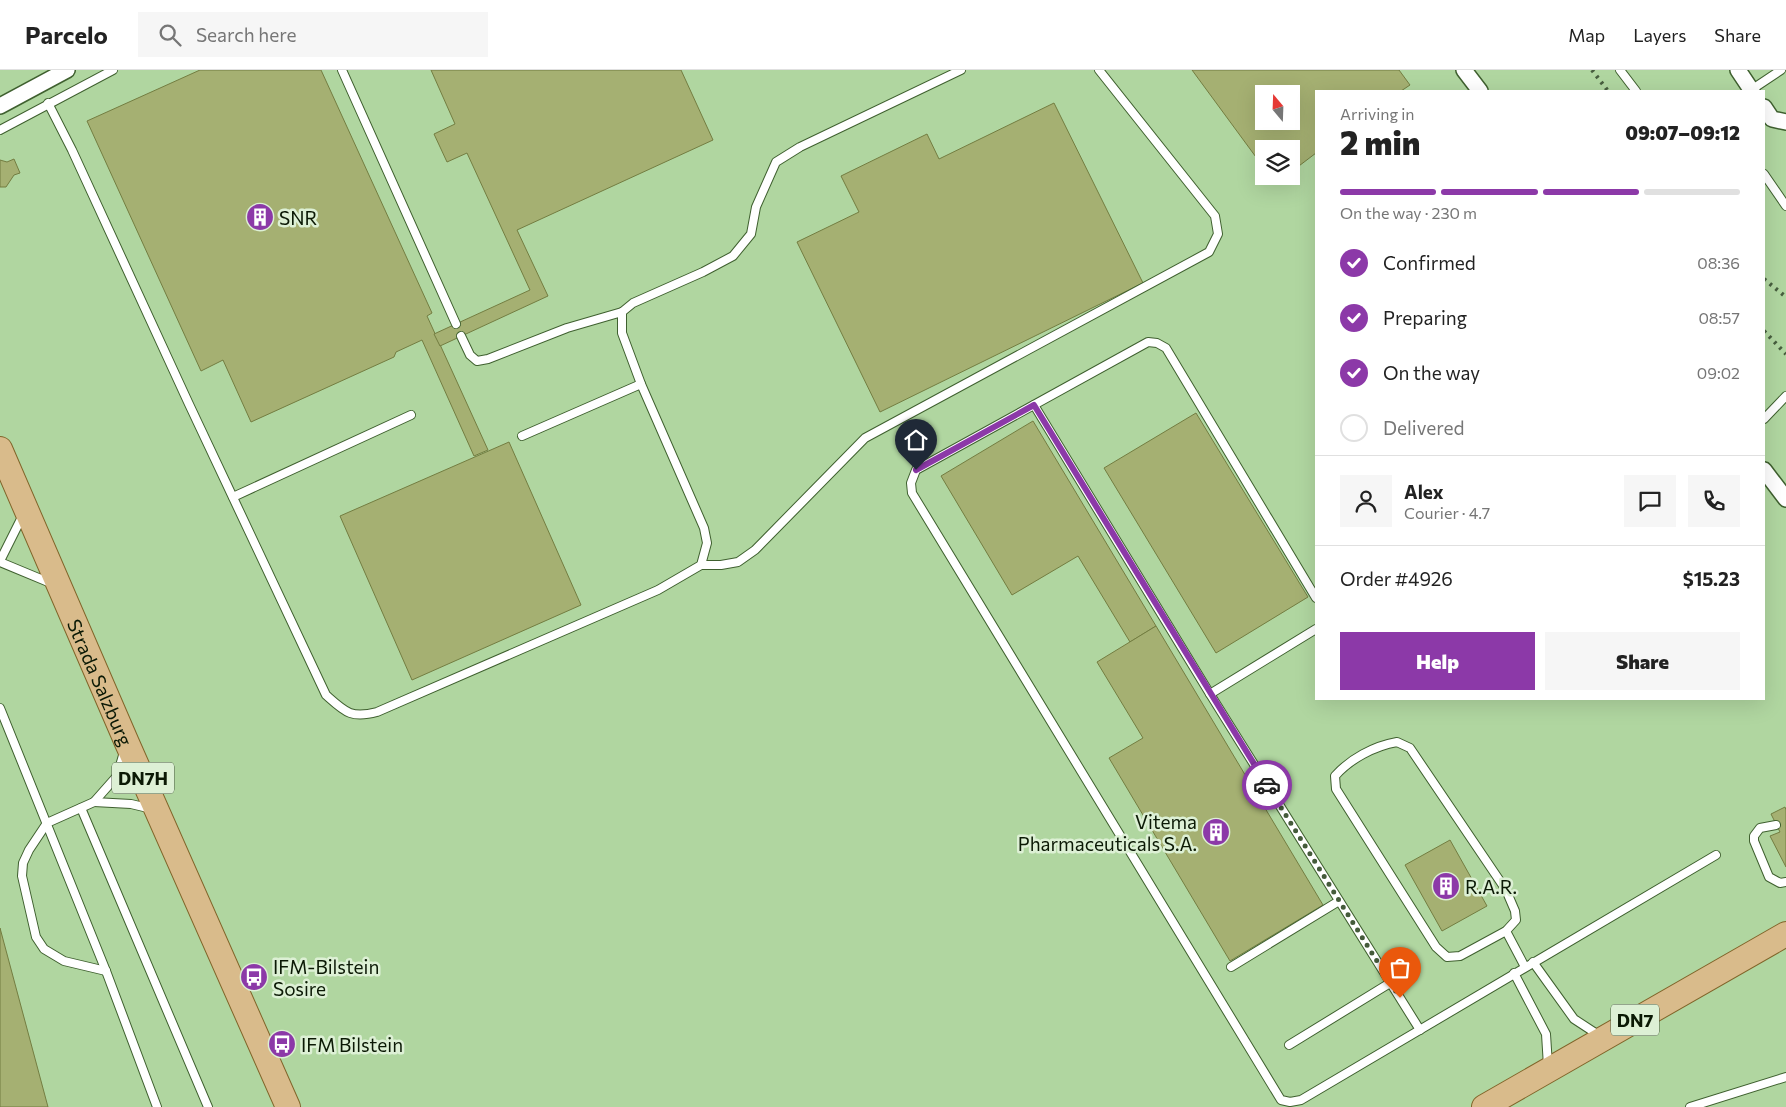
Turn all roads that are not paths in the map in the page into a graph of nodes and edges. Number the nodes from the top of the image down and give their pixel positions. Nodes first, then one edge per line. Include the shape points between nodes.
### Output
1 (67, 70) edge
2 (113, 70) edge
3 (342, 70) edge
4 (961, 70) edge
5 (1099, 70) edge
6 (1464, 70) edge
7 (1620, 70) edge
8 (1738, 70) edge
9 (1781, 70) edge
10 (1478, 90) edge
11 (1635, 90) edge
12 (1752, 90) edge
13 (48, 103) junction
14 (0, 106) edge
15 (1765, 109) edge
16 (1786, 122) edge
17 (0, 130) edge
18 (1765, 175) edge
19 (1786, 206) edge
20 (622, 312) junction
21 (456, 324) dead end
22 (461, 336) dead end
23 (641, 384) junction
24 (1786, 396) edge
25 (1034, 405) junction
26 (411, 416) dead end
27 (1765, 418) edge
28 (522, 436) dead end
29 (2, 458) edge
30 (1765, 471) edge
31 (233, 497) junction
32 (1786, 500) edge
33 (26, 509) junction
34 (0, 561) edge
35 (701, 565) junction
36 (60, 587) junction
37 (1315, 596) edge
38 (1315, 630) edge
39 (1210, 694) junction
40 (0, 708) edge
41 (127, 743) junction
42 (94, 802) junction
43 (81, 808) junction
44 (158, 811) junction
45 (47, 823) junction
46 (1776, 825) dead end
47 (1716, 854) dead end
48 (1786, 882) edge
49 (1339, 901) junction
50 (1506, 931) junction
51 (1786, 934) edge
52 (1529, 965) junction
53 (1231, 966) dead end
54 (106, 971) junction
55 (1514, 973) junction
56 (1390, 983) junction
57 (1420, 1030) junction
58 (1604, 1038) junction
59 (1289, 1045) dead end
60 (1548, 1070) junction
61 (1786, 1077) edge
62 (157, 1107) edge
63 (208, 1107) edge
64 (288, 1107) edge
65 (1484, 1107) edge
66 (1690, 1107) edge

1 - 14 street
2 - 13 lane
3 - 21 lane
4 - 20 lane via 800,147 776,162 756,207 751,234 733,256 633,303
5 - 35 lane via 1214,216 1218,234 1209,252 864,438 755,550 738,562
6 - 10 street
7 - 11 lane
8 - 12 street
9 - 12 lane
13 - 17 lane
13 - 31 lane
15 - 16 street via 1772,119
18 - 19 lane
20 - 22 lane via 477,361 470,355
20 - 23 lane via 622,333
23 - 28 lane
23 - 35 lane via 704,528 707,543
24 - 27 lane
25 - 37 lane via 1148,342 1166,348
25 - 39 lane
25 - 57 lane via 916,470 912,492 1281,1100 1302,1100
26 - 31 lane
29 - 33 main road, Strada Salzburg / DN7H
30 - 32 street
31 - 35 lane via 326,695 346,712 364,716 658,590
33 - 34 lane
33 - 36 main road, Strada Salzburg / DN7H
34 - 36 lane
36 - 41 main road, Strada Salzburg / DN7H
38 - 39 lane
39 - 49 lane
40 - 45 lane
41 - 42 lane via 117,776
41 - 44 main road, Strada Salzburg / DN7H
42 - 43 lane
42 - 44 lane via 131,804
43 - 45 lane
43 - 63 lane
44 - 64 main road, Strada Salzburg / DN7H
45 - 54 lane
45 - 54 lane via 23,863 22,876 36,937 44,949 64,962
46 - 48 lane via 1760,828 1754,841 1768,877 1780,883
47 - 52 lane
49 - 53 lane
49 - 56 lane
50 - 50 lane via 1516,920 1506,890 1410,748 1397,742 1383,744 1343,766 1335,776 1336,789 1436,948 1447,957 1460,956
50 - 52 lane
51 - 58 main road, DN7
52 - 55 lane
52 - 58 lane via 1574,1019
54 - 62 lane
55 - 57 lane
55 - 60 lane via 1546,1034
56 - 57 lane
56 - 59 lane
58 - 60 main road, DN7
60 - 65 main road, DN7
61 - 66 lane

